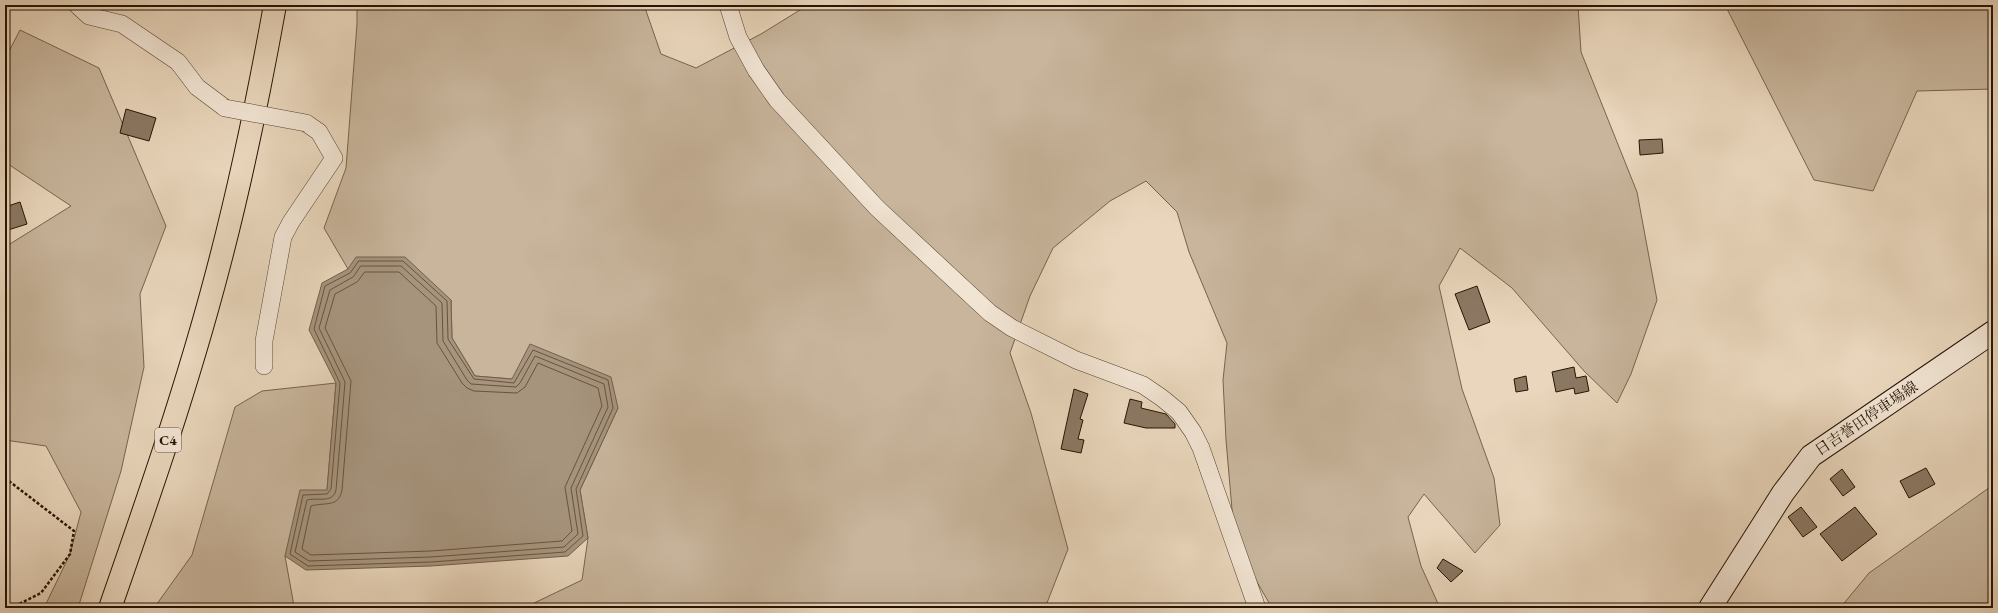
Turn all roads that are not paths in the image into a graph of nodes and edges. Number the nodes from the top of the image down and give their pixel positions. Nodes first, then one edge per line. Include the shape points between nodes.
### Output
1 (77, 5) edge
2 (275, 5) edge
3 (291, 5) edge
4 (728, 5) edge
5 (218, 270) junction
6 (1993, 332) edge
7 (264, 366) dead end
8 (110, 608) edge
9 (1257, 608) edge
10 (1710, 608) edge

1 - 7 street, bridge via 88,16 122,24 178,62 197,87 226,108 306,123 319,132 334,158 283,237 278,252 264,341
2 - 5 highway, C4 via 245,158
3 - 5 highway via 250,195
4 - 9 street via 742,44 777,100 877,208 990,313 1012,328 1076,360 1143,386 1179,412 1201,448
5 - 8 highway, C4 via 164,455
6 - 10 main road, 日吉誉田停車場線 via 1811,456 1783,493

